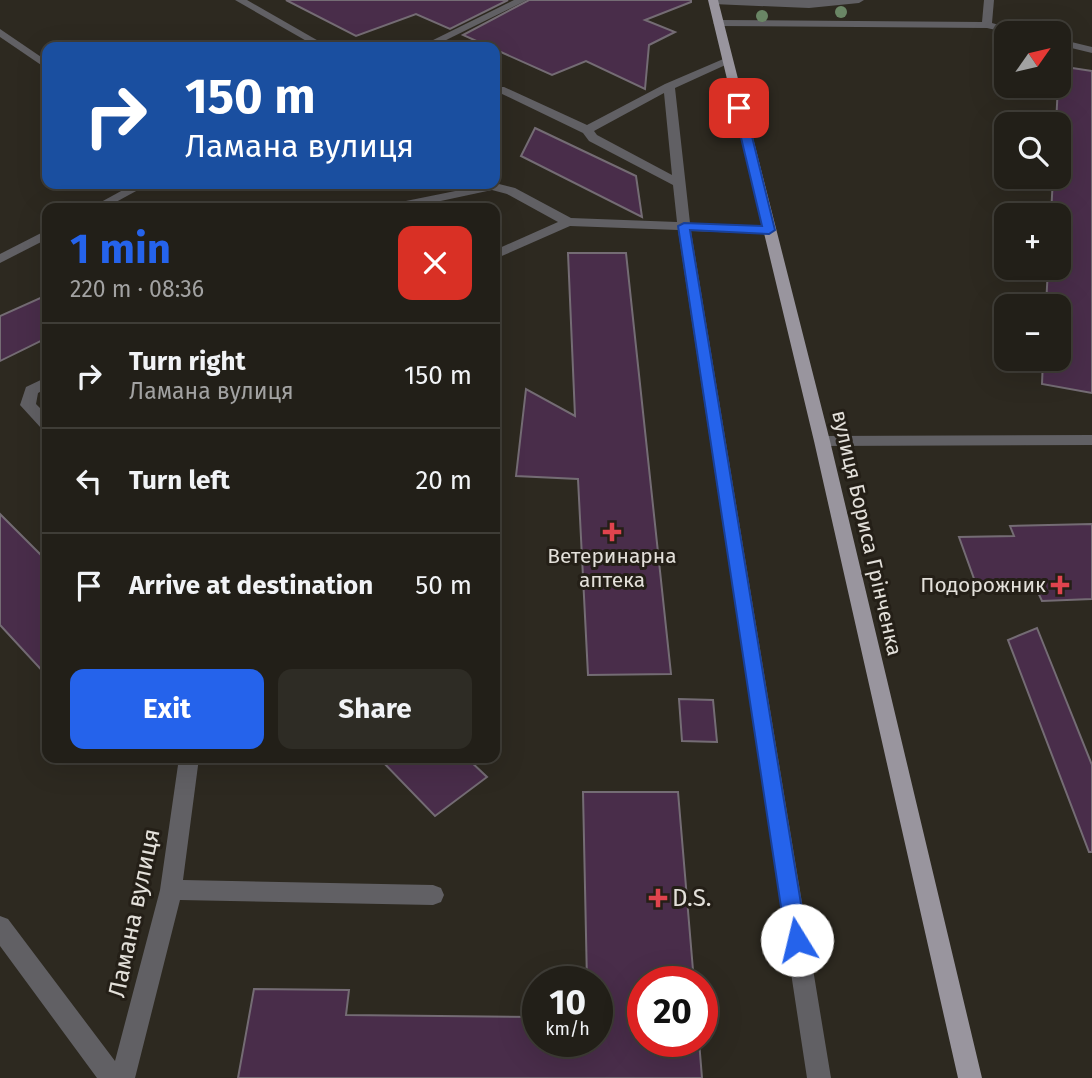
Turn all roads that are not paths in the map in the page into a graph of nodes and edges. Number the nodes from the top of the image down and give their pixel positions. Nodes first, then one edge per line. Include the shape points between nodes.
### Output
1 (240, 0) edge
2 (522, 0) edge
3 (859, 0) edge
4 (989, 0) edge
5 (713, 1) edge
6 (718, 23) junction
7 (987, 24) junction
8 (994, 26) edge
9 (0, 32) edge
10 (315, 42) edge
11 (434, 42) edge
12 (1071, 45) edge
13 (1092, 50) edge
14 (728, 60) junction
15 (42, 62) edge
16 (669, 86) junction
17 (500, 89) edge
18 (587, 130) junction
19 (679, 183) junction
20 (500, 188) edge
21 (133, 189) edge
22 (478, 189) edge
23 (106, 203) edge
24 (414, 203) edge
25 (568, 222) junction
26 (684, 226) junction
27 (769, 230) junction
28 (42, 237) edge
29 (500, 253) edge
30 (0, 259) edge
31 (42, 384) edge
32 (42, 419) edge
33 (822, 440) junction
34 (1092, 440) edge
35 (188, 763) edge
36 (171, 890) junction
37 (433, 895) dead end
38 (0, 927) edge
39 (112, 1078) edge
40 (123, 1078) edge
41 (819, 1078) edge
42 (970, 1078) edge

1 - 10 street
2 - 11 street
3 - 5 street via 809,5
4 - 7 street
5 - 6 main road, вулиця Бориса Грінченка
6 - 7 street
6 - 14 main road, вулиця Бориса Грінченка
7 - 8 street
9 - 15 street
12 - 13 street
14 - 16 street
14 - 27 main road, вулиця Бориса Грінченка
16 - 18 street
16 - 19 street
17 - 18 street
18 - 19 street via 593,138
19 - 26 street
20 - 25 street
21 - 23 street
22 - 24 street
25 - 26 street
25 - 29 street
26 - 27 street
26 - 41 street
27 - 33 main road, вулиця Бориса Грінченка
28 - 30 street
31 - 32 street via 31,390 28,405
33 - 34 street
33 - 42 main road, вулиця Бориса Грінченка
35 - 36 street, Ламана вулиця
36 - 37 street
36 - 40 street, Ламана вулиця
38 - 39 street

